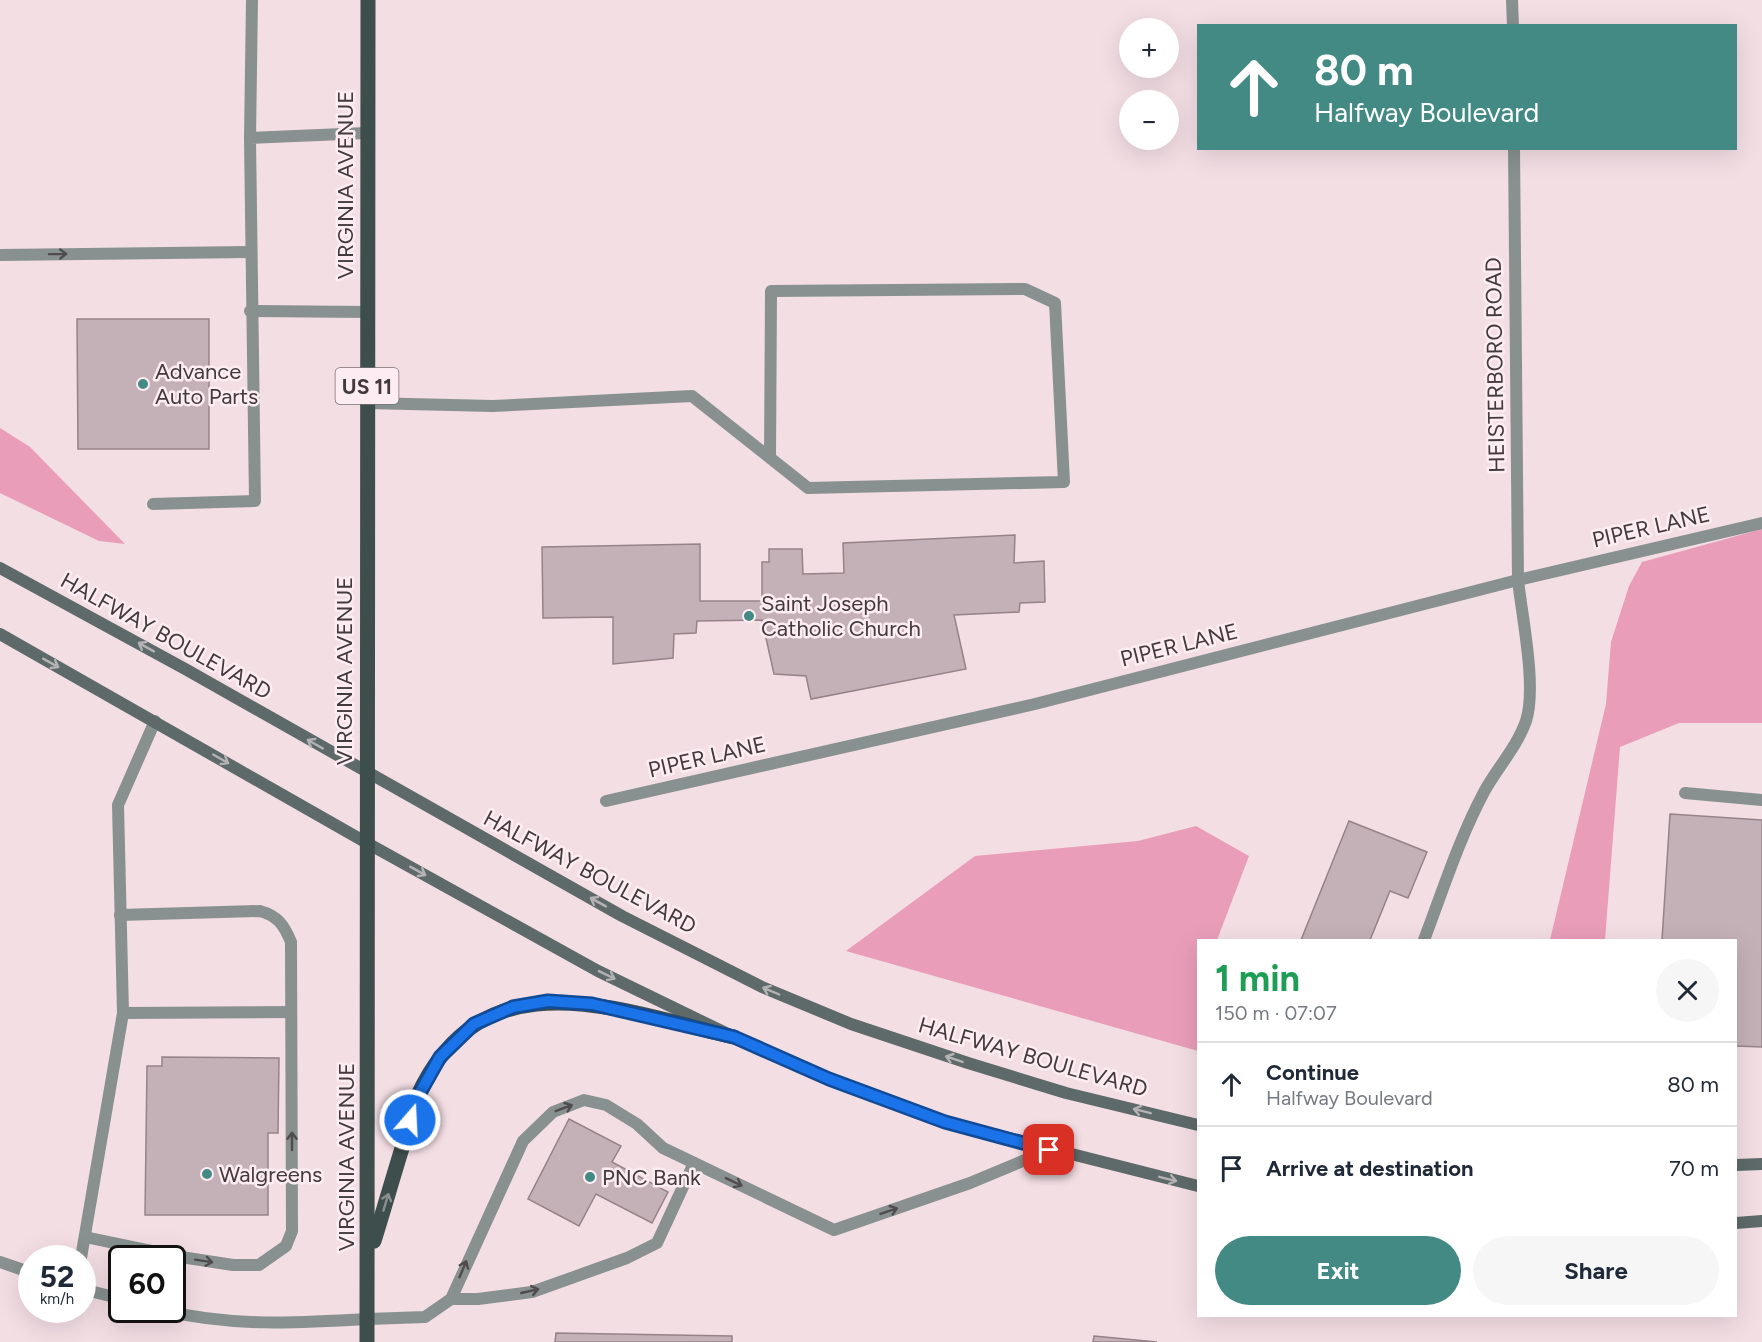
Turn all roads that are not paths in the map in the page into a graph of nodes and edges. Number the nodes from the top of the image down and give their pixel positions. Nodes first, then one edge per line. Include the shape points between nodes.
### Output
1 (252, 0) edge
2 (368, 0) edge
3 (1512, 0) edge
4 (1512, 24) edge
5 (367, 134) junction
6 (250, 138) junction
7 (1514, 150) edge
8 (250, 252) junction
9 (0, 255) edge
10 (250, 311) junction
11 (367, 312) junction
12 (366, 403) junction
13 (770, 458) junction
14 (153, 504) dead end
15 (1762, 523) edge
16 (0, 568) edge
17 (1518, 580) junction
18 (0, 634) edge
19 (155, 721) junction
20 (366, 773) junction
21 (1685, 793) dead end
22 (1762, 800) edge
23 (606, 801) dead end
24 (367, 843) junction
25 (120, 915) junction
26 (1424, 939) edge
27 (291, 1012) junction
28 (123, 1013) junction
29 (734, 1037) junction
30 (1197, 1125) edge
31 (1049, 1150) junction
32 (694, 1163) junction
33 (1762, 1164) edge
34 (1737, 1165) edge
35 (1197, 1186) edge
36 (1762, 1221) edge
37 (1737, 1223) edge
38 (85, 1237) junction
39 (83, 1245) edge
40 (369, 1258) junction
41 (0, 1262) edge
42 (18, 1268) edge
43 (451, 1299) junction
44 (186, 1314) edge
45 (368, 1319) junction
46 (367, 1342) edge

1 - 6 street
2 - 5 main road, VIRGINIA AVENUE / US 11
3 - 4 street
5 - 6 street
5 - 11 main road, VIRGINIA AVENUE / US 11
6 - 8 street
7 - 17 street, HEISTERBORO ROAD
9 -> 8 street
8 - 10 street
10 - 11 street
10 - 14 street via 255,501
11 - 12 main road, VIRGINIA AVENUE / US 11
12 - 13 street via 493,406 692,396
12 - 20 main road, VIRGINIA AVENUE / US 11
13 - 13 street via 808,488 1064,482 1054,303 1025,289 771,291
15 - 17 street, PIPER LANE
20 -> 16 main road, HALFWAY BOULEVARD
17 - 23 street, PIPER LANE via 1035,704
17 - 26 street, HEISTERBORO ROAD via 1530,688 1526,720 1462,836
18 -> 19 main road
19 -> 24 main road
19 - 25 street via 118,805
20 - 24 main road, VIRGINIA AVENUE / US 11
30 -> 20 main road, HALFWAY BOULEVARD via 968,1064 851,1024 762,987 622,916
21 - 22 street
24 -> 29 main road via 598,971
24 - 40 main road, VIRGINIA AVENUE / US 11
25 - 27 street via 260,911 274,915 291,942
25 - 28 street
27 - 28 street
38 -> 27 street via 233,1265 259,1265 286,1246 292,1232
28 - 38 street
29 - 31 main road via 829,1079 945,1122
40 -> 29 main road via 417,1098 440,1057 474,1024 513,1007 548,1001 592,1004
32 -> 31 street via 834,1230 970,1183
31 -> 35 main road
43 -> 32 street via 532,1292 627,1258 657,1242
43 -> 32 street via 523,1141 553,1112 584,1100 606,1105 637,1124 663,1148
33 - 34 main road
36 - 37 main road
38 - 39 street
40 - 45 main road, VIRGINIA AVENUE / US 11
41 - 42 street
43 - 45 street via 425,1317
44 - 45 street via 281,1324
45 - 46 main road, VIRGINIA AVENUE / US 11

